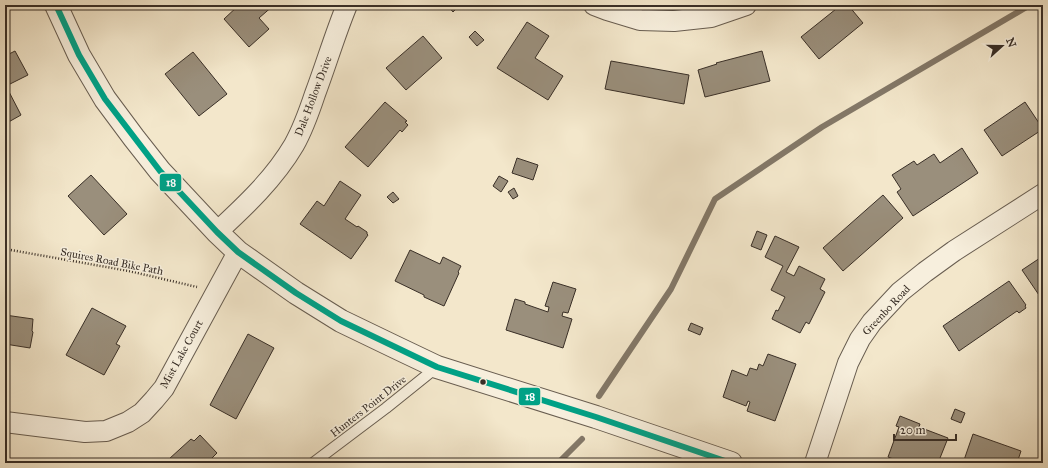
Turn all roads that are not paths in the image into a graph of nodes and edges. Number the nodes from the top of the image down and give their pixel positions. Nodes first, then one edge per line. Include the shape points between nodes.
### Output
1 (56, 5) edge
2 (347, 5) edge
3 (594, 5) edge
4 (746, 5) edge
5 (1043, 194) edge
6 (217, 232) junction
7 (238, 252) junction
8 (437, 367) junction
9 (5, 422) edge
10 (314, 463) edge
11 (731, 463) edge
12 (815, 463) edge

1 - 6 street via 79,55 105,99 160,171
2 - 6 street, Dale Hollow Drive via 304,125 294,145 267,182
3 - 4 street via 640,20 674,21 711,17
5 - 12 street, Greenbo Road via 925,272 900,292 872,322 848,363
6 - 7 street
7 - 8 street via 341,321
7 - 9 street, Mist Lake Court via 164,388 142,413 106,431 85,432
8 - 10 lane, Hunters Point Drive
8 - 11 street

